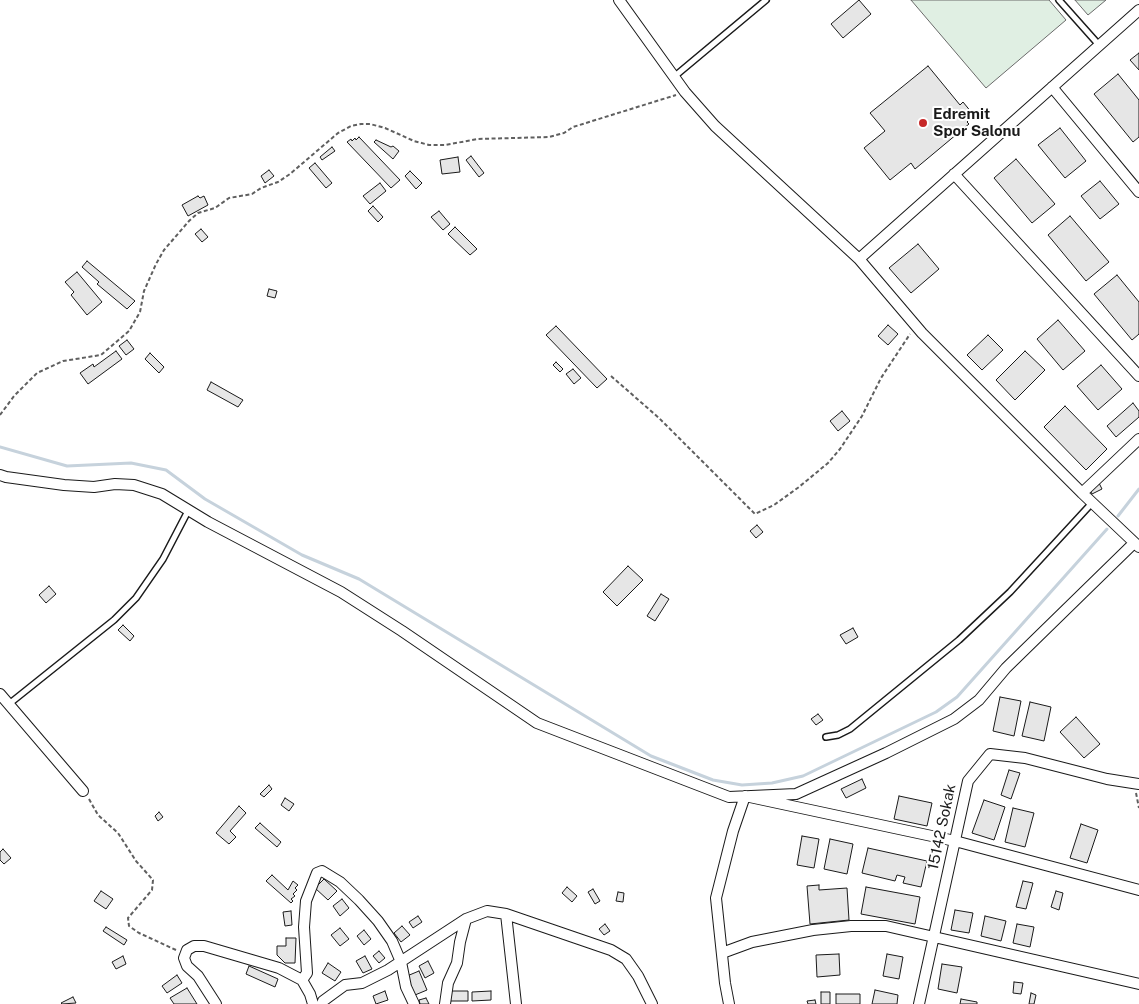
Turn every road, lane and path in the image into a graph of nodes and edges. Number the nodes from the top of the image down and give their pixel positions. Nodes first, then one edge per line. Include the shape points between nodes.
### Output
1 (619, 0) edge
2 (766, 0) edge
3 (1060, 0) edge
4 (1139, 10) edge
5 (1100, 45) junction
6 (675, 76) junction
7 (1052, 87) junction
8 (685, 92) junction
9 (954, 174) junction
10 (1139, 192) edge
11 (859, 258) junction
12 (916, 326) junction
13 (611, 376) dead end
14 (1139, 376) edge
15 (0, 416) edge
16 (1139, 438) edge
17 (0, 474) edge
18 (1082, 493) junction
19 (1092, 503) junction
20 (188, 511) junction
21 (1137, 545) edge
22 (0, 694) edge
23 (9, 704) junction
24 (826, 737) dead end
25 (1136, 784) edge
26 (83, 791) joint
27 (745, 796) junction
28 (1139, 808) edge
29 (955, 841) junction
30 (1139, 890) edge
31 (506, 914) junction
32 (466, 919) junction
33 (933, 936) junction
34 (186, 953) junction
35 (722, 953) junction
36 (401, 962) junction
37 (302, 980) junction
38 (1139, 984) edge
39 (216, 1004) edge
40 (313, 1004) edge
41 (322, 1004) edge
42 (414, 1004) edge
43 (445, 1004) edge
44 (516, 1004) edge
45 (652, 1004) edge
46 (729, 1004) edge
47 (919, 1004) edge

1 - 6 street
2 - 6 lane
3 - 5 lane
4 - 5 street
5 - 7 street
6 - 8 street
7 - 9 street
7 - 10 street
8 - 11 street via 715,126
8 - 15 path via 549,137 491,138 429,145 370,124 351,126 278,182 252,194 229,198 215,208 198,213 164,250 144,291 137,319 129,331 101,355 63,361 37,373
9 - 11 street
9 - 14 street
11 - 12 street
12 - 13 path via 840,449 799,487 755,514 659,418
12 - 18 street
16 - 18 street
17 - 20 street via 64,485 134,485 162,494
18 - 19 street
19 - 21 street
19 - 24 lane via 1010,592 959,640 850,729
20 - 23 lane via 163,560 136,598 114,620
20 - 27 street via 341,592 537,723 729,797
21 - 27 street via 1006,668 979,700 954,719 796,794
22 - 23 street
23 - 26 street
25 - 28 path
25 - 29 street, 15142 Sokak via 1024,758 990,754 968,781
26 - 34 path via 98,815 118,833 153,880 152,890 128,918 129,926
27 - 29 street
27 - 35 street via 716,898
29 - 30 street
29 - 33 street, 15142 Sokak
31 - 32 street via 487,911
31 - 44 street
31 - 45 street via 611,950 626,959
32 - 36 street
32 - 43 street
33 - 35 street via 886,926 851,926 752,942
33 - 38 street
33 - 47 street, 15142 Sokak
34 - 37 street via 194,946 204,946 279,968
34 - 39 street via 187,966 198,976
35 - 46 street
36 - 37 street via 392,940 378,921 340,882 322,871 317,873 306,901 307,973
36 - 41 street via 362,983 345,985
36 - 42 street via 406,987
37 - 40 street

